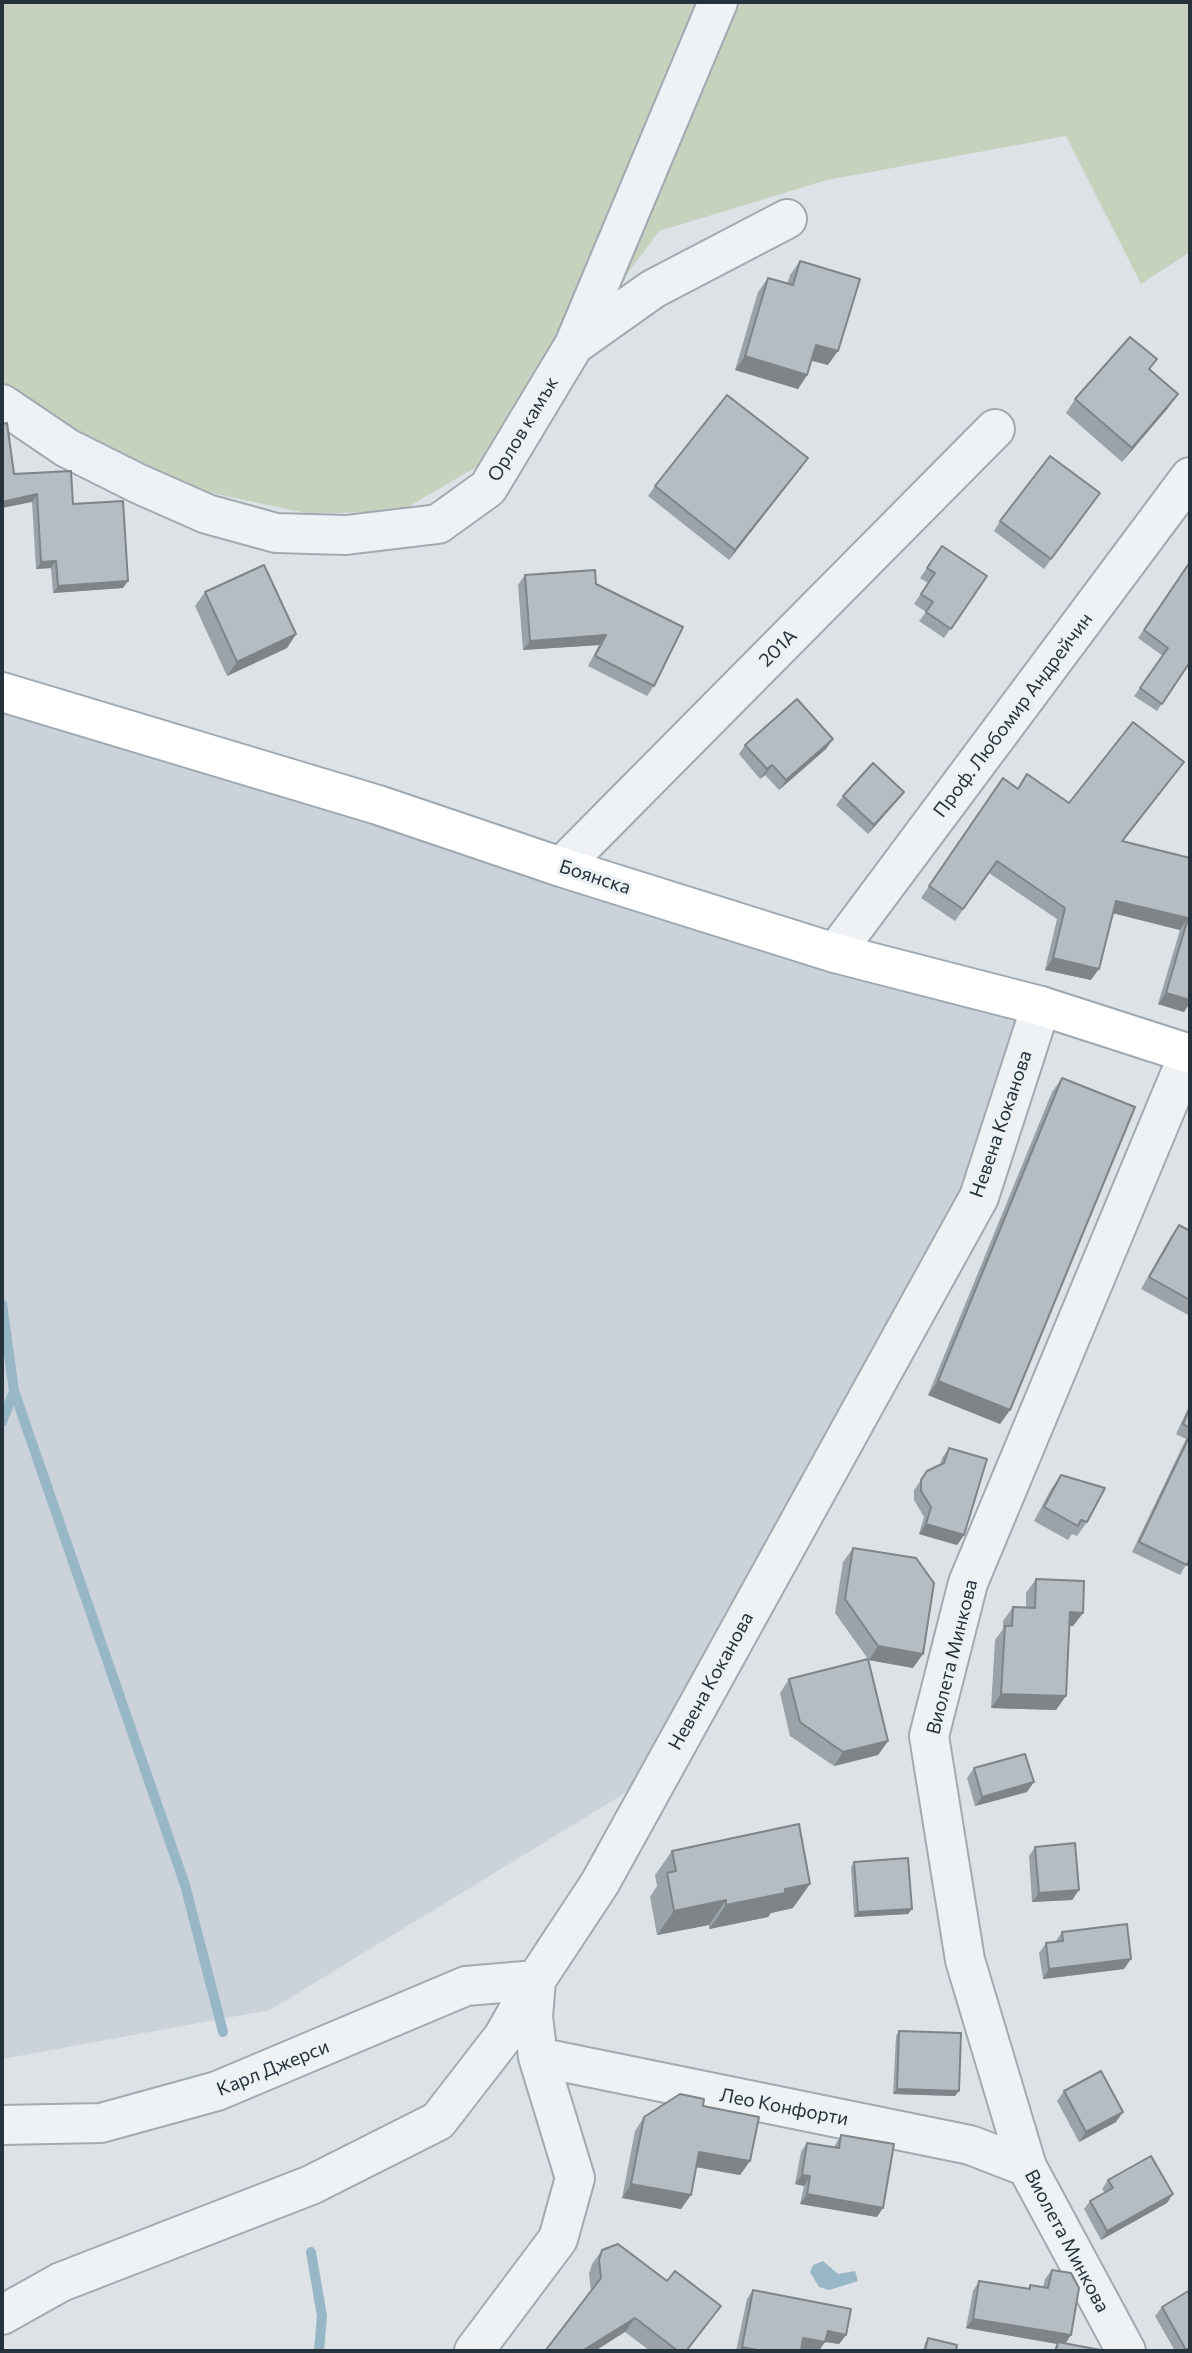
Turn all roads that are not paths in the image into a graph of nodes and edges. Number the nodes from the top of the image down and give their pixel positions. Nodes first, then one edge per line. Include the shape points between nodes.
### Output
1 (718, 2) edge
2 (787, 219) dead end
3 (574, 345) junction
4 (2, 404) edge
5 (995, 429) dead end
6 (1190, 477) edge
7 (2, 692) edge
8 (561, 867) junction
9 (835, 953) junction
10 (1041, 1006) junction
11 (1190, 1054) edge
12 (536, 1980) junction
13 (538, 2057) junction
14 (2, 2125) edge
15 (1027, 2167) junction
16 (2, 2315) edge
17 (474, 2351) edge
18 (1126, 2351) edge

1 - 3 street
2 - 3 street, Орлов камък via 653,289
3 - 4 street, Орлов камък via 488,488 438,524 346,535 276,533 207,514 67,448
5 - 8 street, 201А
6 - 9 street, Проф. Любомир Андрейчин
7 - 8 main road, Боянска via 378,805
8 - 9 main road, Боянска
9 - 10 main road, Боянска
10 - 11 main road, Боянска
10 - 12 street, Невена Коканова via 979,1197 600,1883
11 - 15 street, Виолета Минкова via 968,1583 929,1736 965,1960
12 - 13 street, Невена Коканова via 533,2017
12 - 14 street, Карл Джерси via 467,1986 217,2091 101,2123
12 - 16 street via 503,2037 438,2121 311,2185 61,2282
13 - 15 street, Лео Конфорти via 970,2145
13 - 17 street, Невена Коканова via 575,2178 558,2239
15 - 18 street, Виолета Минкова

